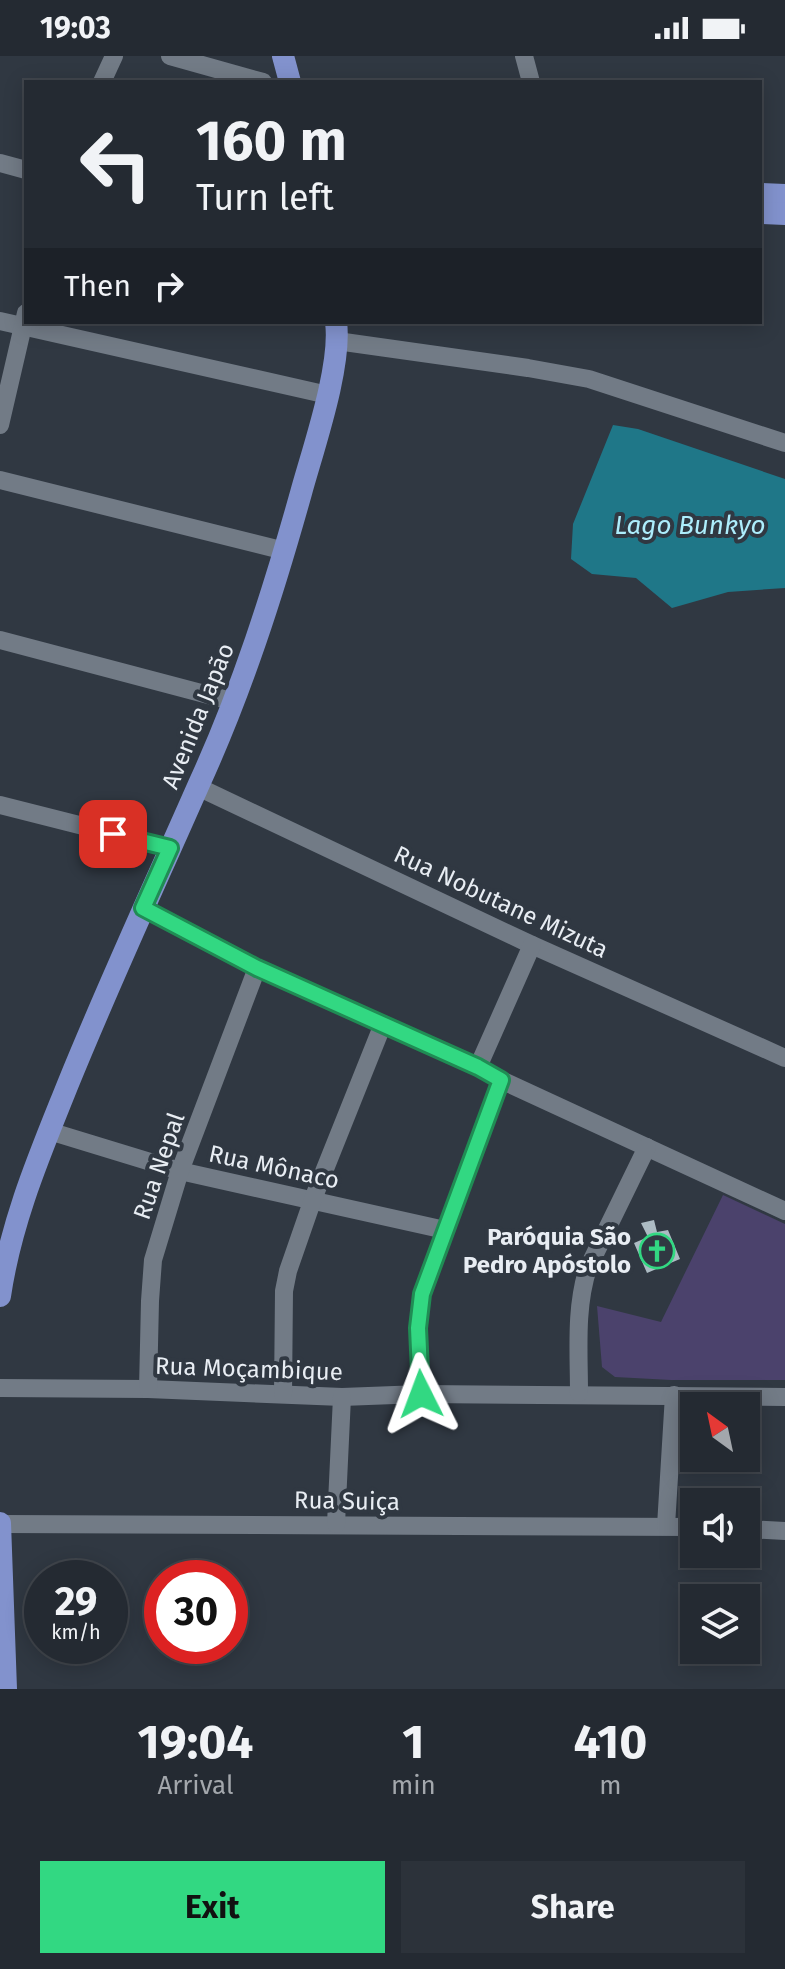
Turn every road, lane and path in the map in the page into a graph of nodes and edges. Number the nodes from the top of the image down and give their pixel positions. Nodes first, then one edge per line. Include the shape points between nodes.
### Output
1 (114, 56) edge
2 (170, 56) edge
3 (283, 56) edge
4 (524, 56) edge
5 (103, 80) edge
6 (256, 80) edge
7 (289, 80) edge
8 (530, 80) edge
9 (0, 163) edge
10 (24, 169) edge
11 (762, 194) edge
12 (785, 195) edge
13 (762, 213) edge
14 (785, 214) edge
15 (24, 320) edge
16 (0, 321) edge
17 (40, 324) edge
18 (337, 329) edge
19 (328, 395) junction
20 (0, 425) edge
21 (785, 443) edge
22 (0, 480) edge
23 (285, 551) junction
24 (0, 640) edge
25 (235, 702) junction
26 (198, 787) junction
27 (0, 805) edge
28 (170, 848) junction
29 (143, 908) junction
30 (532, 945) junction
31 (257, 968) junction
32 (383, 1024) junction
33 (785, 1058) edge
34 (478, 1067) junction
35 (501, 1080) junction
36 (49, 1131) junction
37 (647, 1147) junction
38 (180, 1171) junction
39 (313, 1199) junction
40 (785, 1211) edge
41 (445, 1230) junction
42 (2, 1270) edge
43 (0, 1296) edge
44 (0, 1388) edge
45 (148, 1389) junction
46 (579, 1393) junction
47 (283, 1394) junction
48 (421, 1394) junction
49 (674, 1395) junction
50 (342, 1397) junction
51 (785, 1397) edge
52 (0, 1523) edge
53 (336, 1524) junction
54 (666, 1526) junction
55 (680, 1526) edge
56 (760, 1530) edge
57 (785, 1531) edge
58 (1, 1587) edge
59 (2, 1619) edge
60 (6, 1689) edge

1 - 5 street
2 - 6 street
3 - 7 main road
4 - 8 street
9 - 10 street
11 - 12 main road
13 - 14 main road
15 - 16 street
15 - 20 street
17 - 19 street
18 - 19 main road, Avenida Japão
18 - 21 street via 589,379
19 - 23 main road, Avenida Japão
22 - 23 street
23 - 25 main road, Avenida Japão
24 - 25 street
25 - 26 main road, Avenida Japão
26 - 28 main road, Avenida Japão
26 - 30 street, Rua Nobutane Mizuta
27 - 28 street
28 - 29 main road, Avenida Japão
29 - 31 street
29 - 36 main road, Avenida Japão
30 - 33 street, Rua Nobutane Mizuta
30 - 34 street
31 - 32 street
31 - 38 street, Rua Nepal
32 - 34 street
32 - 39 street
34 - 35 street
35 - 37 street
35 - 41 street
36 - 38 street, Rua Mônaco
36 - 42 main road, Avenida Japão
37 - 40 street
37 - 46 street via 583,1285
38 - 39 street, Rua Mônaco
38 - 45 street, Rua Nepal via 151,1278
39 - 41 street, Rua Mônaco
39 - 47 street via 284,1291
41 - 48 street via 419,1309
42 - 43 main road, Avenida Japão
44 - 45 street, Rua Moçambique
45 - 47 street, Rua Moçambique
46 - 48 street, Rua Moçambique
46 - 49 street, Rua Moçambique
47 - 50 street, Rua Moçambique
48 - 50 street, Rua Moçambique
49 - 51 street, Rua Moçambique
49 - 54 street
50 - 53 street
52 - 53 street, Rua Suiça
52 - 58 main road
53 - 54 street, Rua Suiça
54 - 55 street, Rua Suiça
56 - 57 street
58 - 59 main road
59 - 60 main road

